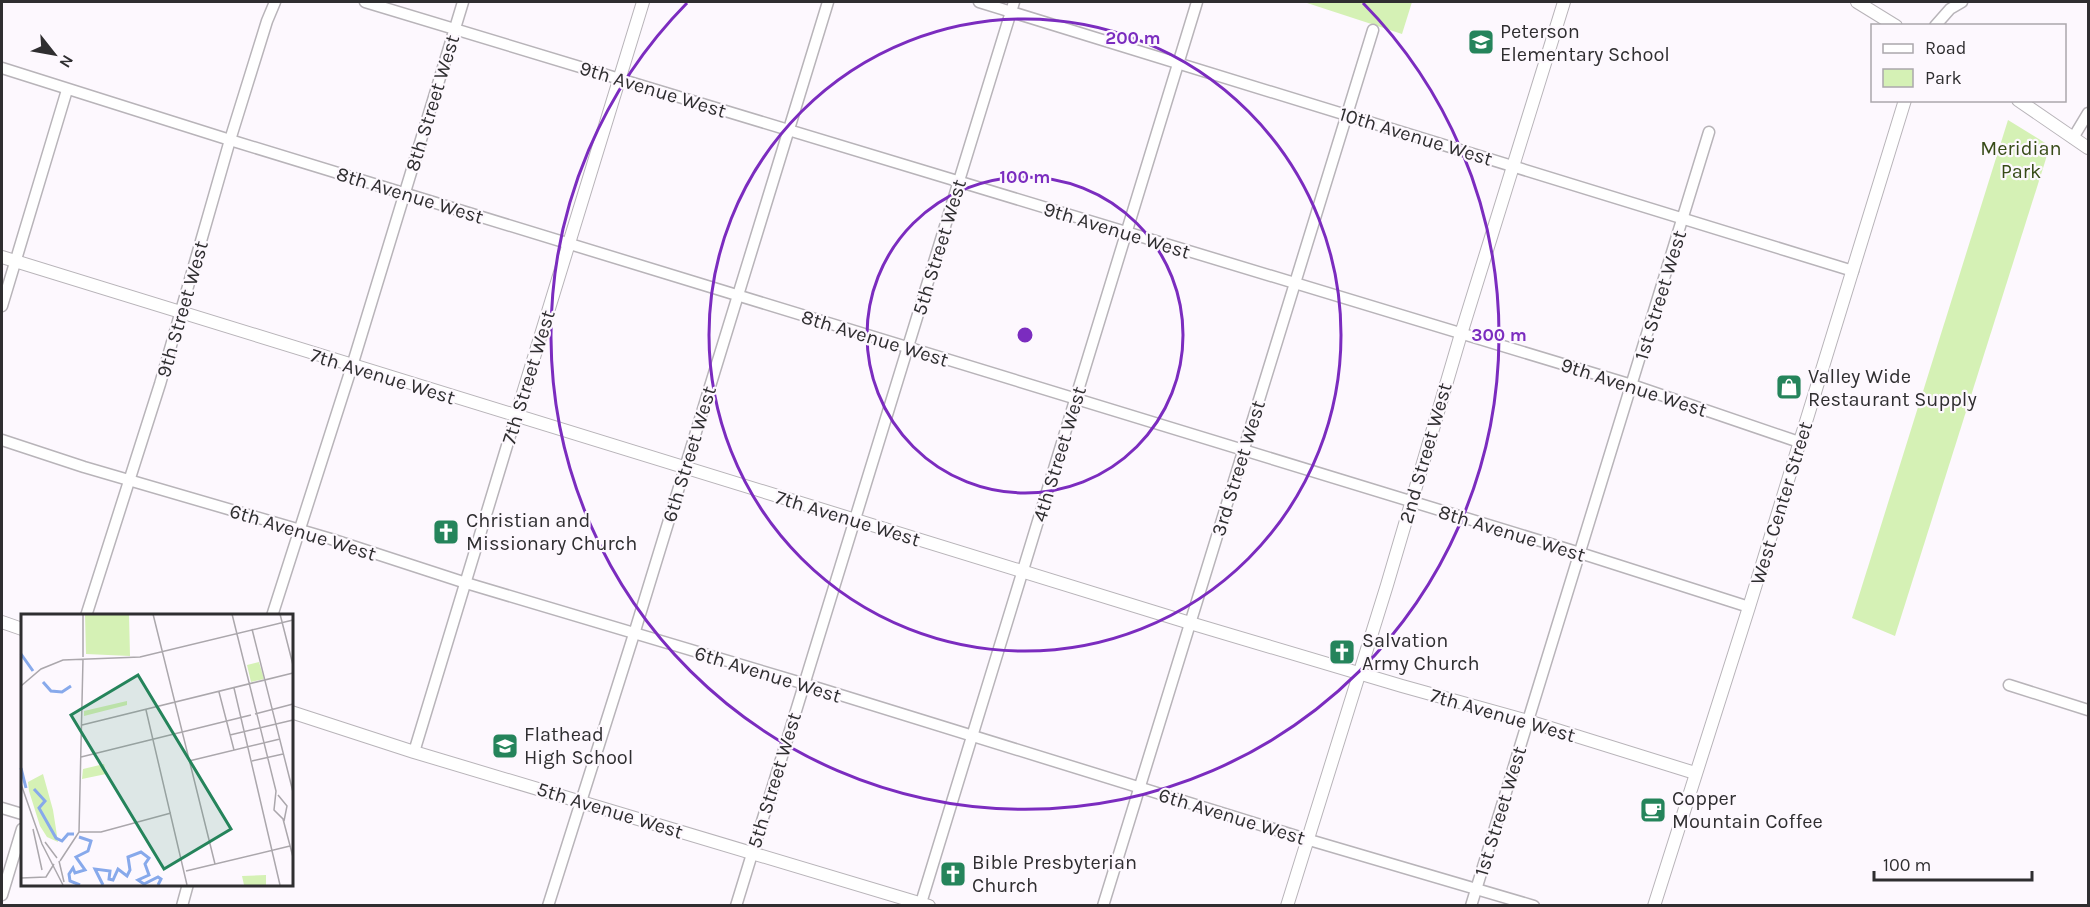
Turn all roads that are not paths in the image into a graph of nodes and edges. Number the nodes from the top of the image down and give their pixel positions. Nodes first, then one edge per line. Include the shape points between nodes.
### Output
1 (275, 2) edge
2 (366, 2) edge
3 (463, 2) edge
4 (643, 2) edge
5 (828, 2) edge
6 (979, 2) edge
7 (1197, 2) edge
8 (1564, 2) edge
9 (1857, 2) edge
10 (1962, 2) edge
11 (1012, 6) edge
12 (1893, 24) edge
13 (1937, 24) edge
14 (455, 30) junction
15 (1372, 30) dead end
16 (1178, 63) junction
17 (2, 68) edge
18 (620, 78) junction
19 (67, 90) junction
20 (1904, 102) edge
21 (2021, 102) edge
22 (2088, 113) edge
23 (1346, 115) junction
24 (788, 131) junction
25 (1709, 132) dead end
26 (2073, 138) junction
27 (230, 140) junction
28 (2088, 148) edge
29 (1514, 165) junction
30 (959, 182) junction
31 (404, 193) junction
32 (1684, 219) junction
33 (1126, 233) junction
34 (569, 244) junction
35 (2, 257) edge
36 (15, 261) junction
37 (1853, 271) junction
38 (1294, 283) junction
39 (736, 296) junction
40 (2, 306) edge
41 (180, 313) junction
42 (1461, 334) junction
43 (908, 348) junction
44 (352, 366) junction
45 (1632, 385) junction
46 (1076, 398) junction
47 (516, 416) junction
48 (2, 440) edge
49 (1799, 442) junction
50 (1243, 450) junction
51 (684, 468) junction
52 (130, 480) junction
53 (1411, 501) junction
54 (855, 520) junction
55 (300, 531) junction
56 (1580, 553) junction
57 (1023, 571) junction
58 (466, 583) junction
59 (1749, 608) junction
60 (87, 614) edge
61 (273, 614) edge
62 (2, 622) edge
63 (1190, 622) junction
64 (21, 629) edge
65 (634, 634) junction
66 (1359, 672) junction
67 (805, 684) junction
68 (2009, 685) dead end
69 (2088, 710) edge
70 (292, 712) edge
71 (1528, 721) junction
72 (973, 736) junction
73 (414, 752) junction
74 (1695, 773) junction
75 (1140, 788) junction
76 (581, 801) junction
77 (2, 808) edge
78 (21, 814) edge
79 (21, 832) edge
80 (1306, 839) junction
81 (752, 852) junction
82 (188, 886) edge
83 (1477, 889) junction
84 (2, 895) edge
85 (923, 905) edge
86 (182, 906) edge
87 (548, 906) edge
88 (736, 906) edge
89 (1104, 906) edge
90 (1287, 906) edge
91 (1472, 906) edge
92 (1534, 906) edge
93 (1654, 906) edge

1 - 27 street, 9th Street West
2 - 14 street, 9th Avenue West
3 - 14 street, 8th Street West
4 - 18 street, 7th Street West
5 - 24 street, 6th Street West
6 - 11 street, 10th Avenue West
7 - 16 street, 4th Street West
8 - 29 street, 2nd Street West
9 - 12 street
10 - 13 street
11 - 16 street, 10th Avenue West
11 - 30 street, 5th Street West
14 - 18 street, 9th Avenue West
14 - 31 street, 8th Street West
15 - 23 street, 3rd Street West
16 - 23 street, 10th Avenue West
16 - 33 street, 4th Street West
17 - 19 street, 8th Avenue West
18 - 24 street, 9th Avenue West
18 - 34 street, 7th Street West
19 - 27 street, 8th Avenue West
19 - 36 street
20 - 37 street, West Center Street
21 - 26 street
22 - 26 street
23 - 29 street, 10th Avenue West
23 - 38 street, 3rd Street West
24 - 30 street, 9th Avenue West
24 - 39 street, 6th Street West
25 - 32 street, 1st Street West
26 - 28 street
27 - 31 street, 8th Avenue West
27 - 41 street, 9th Street West
29 - 32 street, 10th Avenue West
29 - 42 street, 2nd Street West
30 - 33 street, 9th Avenue West
30 - 43 street, 5th Street West
31 - 34 street, 8th Avenue West
31 - 44 street, 8th Street West
32 - 37 street, 10th Avenue West
32 - 45 street, 1st Street West
33 - 38 street, 9th Avenue West
33 - 46 street, 4th Street West
34 - 39 street, 8th Avenue West
34 - 47 street, 7th Street West
35 - 36 street, 7th Avenue West
36 - 40 street
36 - 41 street, 7th Avenue West
37 - 49 street, West Center Street
38 - 42 street, 9th Avenue West
38 - 50 street, 3rd Street West
39 - 43 street, 8th Avenue West
39 - 51 street, 6th Street West
41 - 44 street, 7th Avenue West
41 - 52 street, 9th Street West
42 - 45 street, 9th Avenue West
42 - 53 street, 2nd Street West
43 - 46 street, 8th Avenue West
43 - 54 street, 5th Street West
44 - 47 street, 7th Avenue West
44 - 55 street, 8th Street West
45 - 49 street, 9th Avenue West
45 - 56 street, 1st Street West
46 - 50 street, 8th Avenue West
46 - 57 street, 4th Street West
47 - 51 street, 7th Avenue West
47 - 58 street, 7th Street West
48 - 52 street, 6th Avenue West
49 - 59 street, West Center Street
50 - 53 street, 8th Avenue West
50 - 63 street, 3rd Street West
51 - 54 street, 7th Avenue West
51 - 65 street, 6th Street West
52 - 55 street, 6th Avenue West
52 - 60 street, 9th Street West
53 - 56 street, 8th Avenue West
53 - 66 street, 2nd Street West
54 - 57 street, 7th Avenue West
54 - 67 street, 5th Street West
55 - 58 street, 6th Avenue West
55 - 61 street, 8th Street West
56 - 59 street, 8th Avenue West
56 - 71 street, 1st Street West
57 - 63 street, 7th Avenue West
57 - 72 street, 4th Street West
58 - 65 street, 6th Avenue West
58 - 73 street, 7th Street West
59 - 74 street, West Center Street
62 - 64 street
63 - 66 street, 7th Avenue West
63 - 75 street, 3rd Street West
65 - 67 street, 6th Avenue West
65 - 76 street, 6th Street West
66 - 71 street, 7th Avenue West
66 - 80 street, 2nd Street West
67 - 72 street, 6th Avenue West
67 - 81 street, 5th Street West
68 - 69 street
70 - 73 street, 5th Avenue West
71 - 74 street, 7th Avenue West
71 - 83 street, 1st Street West
72 - 75 street, 6th Avenue West
72 - 85 street, 4th Street West
73 - 76 street, 5th Avenue West
74 - 93 street, West Center Street
75 - 80 street, 6th Avenue West
75 - 89 street, 3rd Street West
76 - 81 street, 5th Avenue West
76 - 87 street, 6th Street West
77 - 78 street
79 - 84 street
80 - 83 street, 6th Avenue West
80 - 90 street, 2nd Street West
81 - 85 street, 5th Avenue West
81 - 88 street, 5th Street West
82 - 86 street
83 - 91 street, 1st Street West
83 - 92 street, 6th Avenue West

